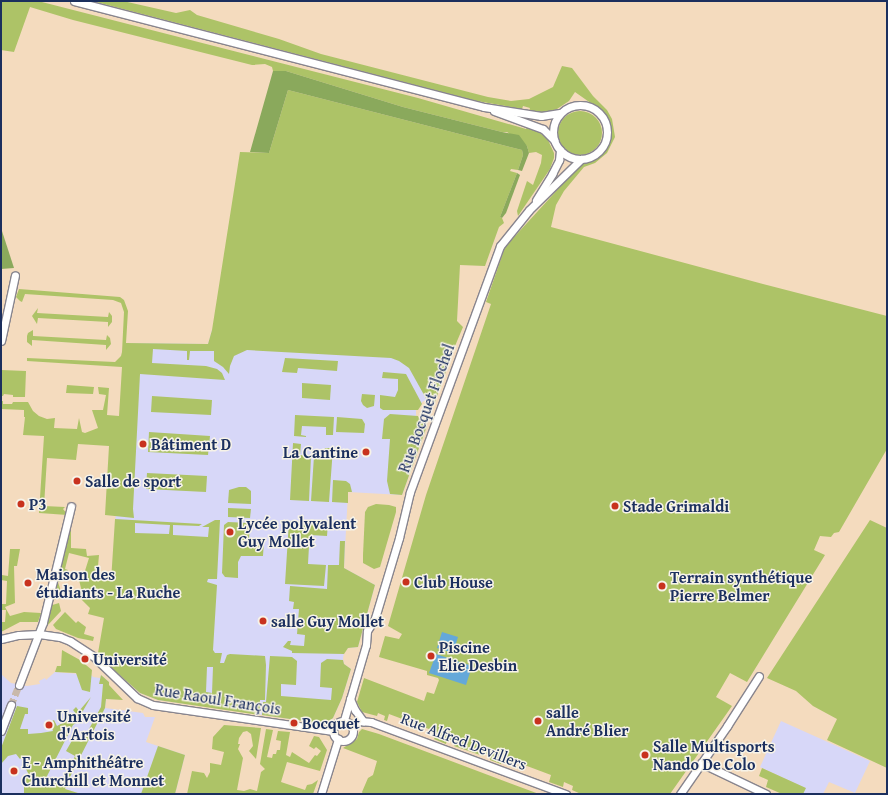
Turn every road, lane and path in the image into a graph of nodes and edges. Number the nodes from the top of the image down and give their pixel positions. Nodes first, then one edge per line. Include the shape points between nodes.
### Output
1 (74, 1) edge
2 (484, 107) junction
3 (560, 113) junction
4 (554, 140) junction
5 (560, 150) junction
6 (581, 159) junction
7 (529, 210) junction
8 (15, 275) dead end
9 (1, 341) edge
10 (71, 506) dead end
11 (39, 634) junction
12 (1, 639) edge
13 (759, 676) dead end
14 (19, 685) tunnel mouth
15 (350, 699) junction
16 (11, 705) tunnel mouth
17 (344, 720) junction
18 (363, 721) junction
19 (352, 726) junction
20 (1, 731) edge
21 (333, 731) junction
22 (338, 739) junction
23 (701, 763) junction
24 (321, 794) edge
25 (566, 794) edge
26 (680, 794) edge
27 (766, 794) edge

1 - 2 street
2 - 3 street via 541,116
2 - 4 street via 543,130
3 - 4 street via 554,126
3 - 6 street via 570,106 584,104 595,109 604,118 608,133 604,145 596,154
4 - 5 street
5 - 6 street via 566,155
5 - 7 street, Rue Bocquet Flochel via 559,160 552,174
6 - 7 street, Rue Bocquet Flochel
7 - 15 street, Rue Bocquet Flochel via 505,239 490,271 410,492 399,538
8 - 9 street
10 - 11 street
11 - 12 street, Rue Raoul François
11 - 14 street
11 - 21 street, Rue Raoul François via 60,637 80,647 93,656 126,690 153,705
13 - 23 street
15 - 17 street, Rue Bocquet Flochel
15 - 18 street
16 - 20 street
17 - 19 street
17 - 21 street via 335,724
18 - 19 street
18 - 25 street, Rue Alfred Devillers via 381,725
19 - 22 street via 353,733 349,739
21 - 22 street
22 - 24 street
23 - 26 street
23 - 27 street

